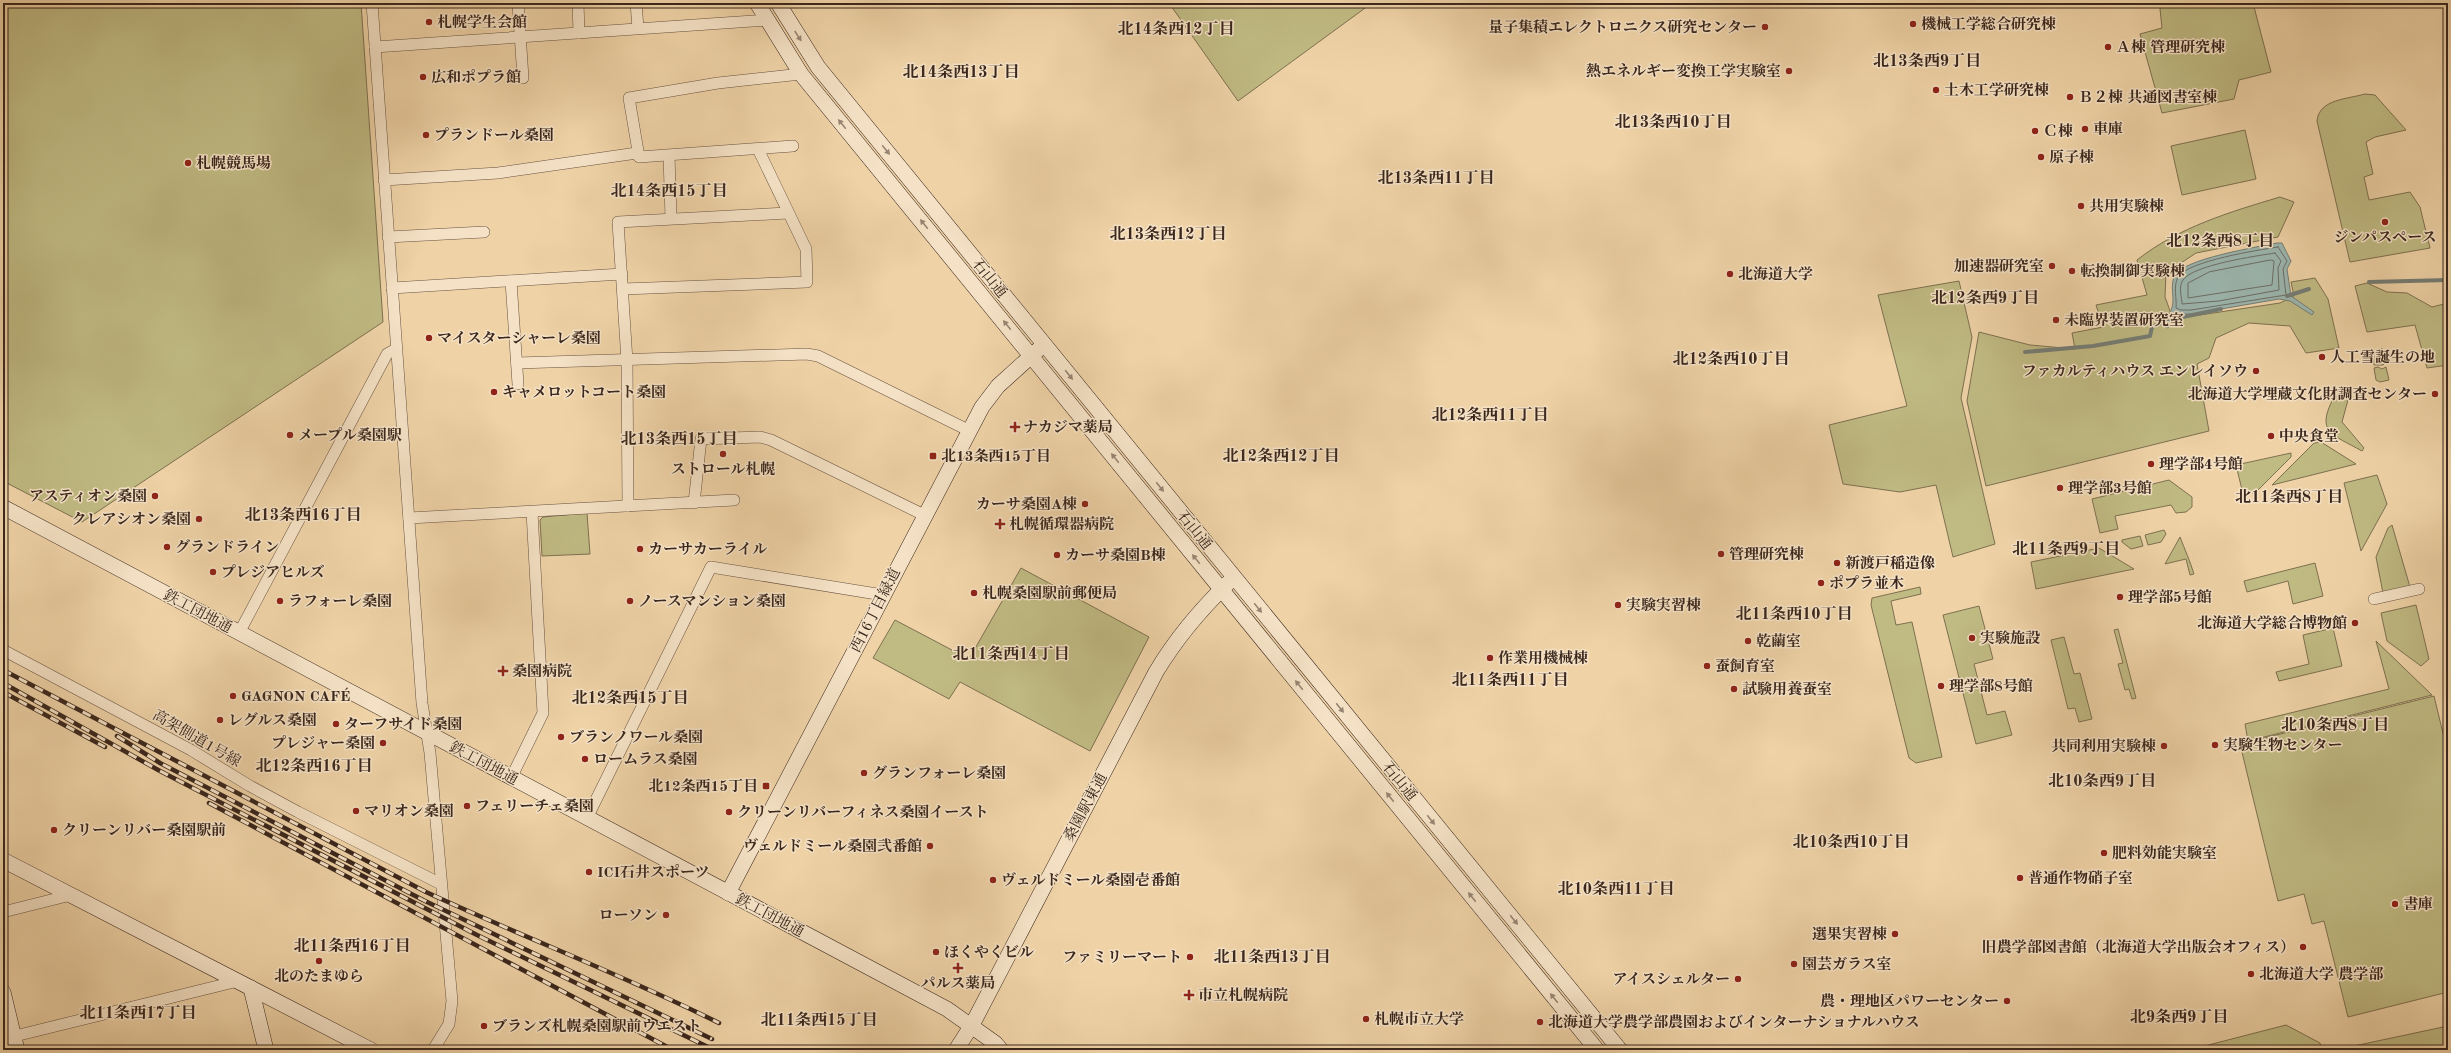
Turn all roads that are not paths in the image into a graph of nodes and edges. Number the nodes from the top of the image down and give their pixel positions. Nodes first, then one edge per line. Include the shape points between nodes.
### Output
1 (372, 3) edge
2 (518, 3) edge
3 (578, 3) edge
4 (636, 3) edge
5 (757, 3) edge
6 (778, 3) edge
7 (767, 20) junction
8 (638, 28) junction
9 (579, 33) junction
10 (520, 37) junction
11 (375, 47) junction
12 (801, 74) junction
13 (522, 78) dead end
14 (793, 146) dead end
15 (758, 149) junction
16 (637, 153) junction
17 (668, 156) junction
18 (384, 180) junction
19 (788, 213) junction
20 (671, 218) junction
21 (484, 232) dead end
22 (388, 237) junction
23 (622, 274) junction
24 (511, 280) junction
25 (392, 288) junction
26 (623, 289) junction
27 (1044, 344) junction
28 (396, 349) junction
29 (1031, 355) junction
30 (626, 361) junction
31 (517, 364) junction
32 (518, 384) dead end
33 (968, 430) junction
34 (734, 500) dead end
35 (694, 503) junction
36 (628, 506) junction
37 (3, 507) edge
38 (532, 512) junction
39 (924, 515) junction
40 (408, 518) junction
41 (1233, 577) junction
42 (1221, 589) junction
43 (2419, 589) dead end
44 (882, 595) junction
45 (2374, 599) dead end
46 (239, 632) junction
47 (3, 650) edge
48 (427, 733) junction
49 (511, 778) junction
50 (587, 818) junction
51 (3, 860) edge
52 (441, 884) junction
53 (728, 893) junction
54 (72, 895) junction
55 (3, 912) edge
56 (245, 985) junction
57 (3, 992) edge
58 (972, 1025) junction
59 (11, 1042) edge
60 (266, 1050) edge
61 (371, 1050) edge
62 (432, 1050) edge
63 (956, 1050) edge
64 (1001, 1050) edge
65 (1596, 1050) edge
66 (1620, 1050) edge

1 - 11 street
2 - 10 street
3 - 9 street
4 - 8 street
5 - 7 street, 石山通
6 -> 27 street, 石山通 via 818,67
7 - 8 street
7 - 12 street, 石山通
8 - 9 street
9 - 10 street
10 - 11 street
10 - 13 street
11 - 18 street
12 - 16 street via 718,83 629,98
29 -> 12 street, 石山通
14 - 15 street
15 - 17 street
15 - 19 street
16 - 17 street via 639,157
16 - 18 street via 498,174
17 - 20 street
18 - 22 street
19 - 20 street
19 - 26 street via 806,249 808,282
20 - 23 street via 618,222
21 - 22 street
22 - 25 street
23 - 24 street
23 - 26 street
24 - 25 street
24 - 31 street
25 - 28 street
26 - 30 street
27 - 29 street, 西16丁目緑道
27 -> 41 street, 石山通
28 - 40 street
28 - 46 street via 387,354
29 - 33 street, 西16丁目緑道 via 998,386
42 -> 29 street, 石山通
30 - 31 street
30 - 33 street via 806,354 818,356
30 - 36 street
31 - 32 street
33 - 39 street, 西16丁目緑道
34 - 35 street
35 - 36 street
35 - 39 street via 701,439 760,437 771,440
36 - 38 street
37 - 46 street, 鉄工団地通
38 - 40 street
38 - 49 street via 543,713
39 - 44 street, 西16丁目緑道
40 - 48 street via 422,703
41 - 42 street, 桑園駅東通
41 -> 66 street, 石山通
42 - 58 street, 桑園駅東通 via 1190,620 1156,672
65 -> 42 street, 石山通
43 - 45 street
44 - 50 street via 711,567
44 - 53 street, 西16丁目緑道
46 - 48 street, 鉄工団地通
47 - 52 street, 高架側道1号線 via 191,750 298,812
48 - 49 street, 鉄工団地通
48 - 52 street
49 - 50 street, 鉄工団地通
50 - 53 street, 鉄工団地通
51 - 54 street
52 - 62 street via 452,1013 449,1024
53 - 58 street, 鉄工団地通 via 947,1009
54 - 55 street
54 - 56 street
56 - 59 street
56 - 60 street
56 - 61 street
57 - 59 street
58 - 63 street, 桑園駅東通
58 - 64 street, 鉄工団地通

